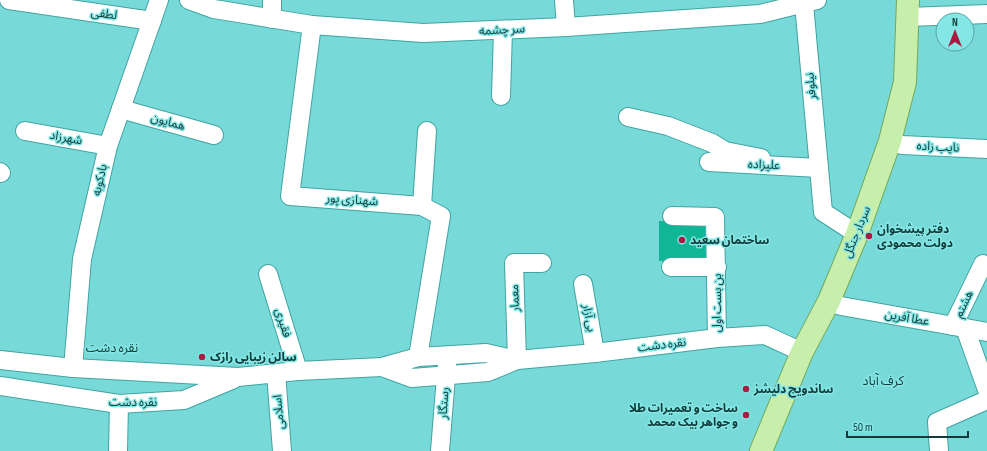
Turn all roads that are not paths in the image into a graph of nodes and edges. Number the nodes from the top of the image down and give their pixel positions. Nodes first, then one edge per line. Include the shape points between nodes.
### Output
1 (9, 0) edge
2 (159, 0) edge
3 (189, 0) edge
4 (272, 0) edge
5 (564, 0) edge
6 (810, 2) edge
7 (759, 7) edge
8 (908, 9) edge
9 (987, 14) edge
10 (272, 18) junction
11 (152, 21) junction
12 (312, 25) junction
13 (566, 27) junction
14 (503, 30) junction
15 (501, 96) dead end
16 (121, 109) junction
17 (628, 117) dead end
18 (25, 131) dead end
19 (427, 131) dead end
20 (214, 135) dead end
21 (890, 141) junction
22 (108, 146) junction
23 (987, 149) edge
24 (709, 162) dead end
25 (764, 165) junction
26 (819, 168) junction
27 (422, 206) junction
28 (672, 216) dead end
29 (856, 234) junction
30 (542, 263) dead end
31 (671, 267) dead end
32 (717, 267) junction
33 (987, 267) edge
34 (268, 274) dead end
35 (583, 284) dead end
36 (829, 301) junction
37 (959, 327) junction
38 (987, 332) edge
39 (717, 338) junction
40 (802, 352) junction
41 (595, 353) junction
42 (447, 356) junction
43 (418, 357) junction
44 (0, 360) edge
45 (517, 360) junction
46 (382, 367) junction
47 (72, 368) junction
48 (298, 371) junction
49 (276, 373) junction
50 (446, 375) junction
51 (238, 377) junction
52 (0, 386) edge
53 (987, 390) edge
54 (987, 400) edge
55 (119, 404) junction
56 (118, 451) edge
57 (282, 451) edge
58 (440, 451) edge
59 (761, 451) edge
60 (939, 451) edge

1 - 11 street, لطفی
2 - 11 street, بادکوبه
3 - 10 street, سر چشمه via 214,9
4 - 10 street
5 - 13 street
6 - 7 street, سر چشمه
6 - 26 street, نیلوفر
7 - 13 street, سر چشمه
8 - 9 street
8 - 21 main road, سردار جنگل via 905,82
10 - 12 street, سر چشمه
11 - 16 street, بادکوبه
12 - 14 street, سر چشمه via 423,33
12 - 27 street, شهنازی پور via 290,196
13 - 14 street, سر چشمه
14 - 15 street
16 - 20 street, همایون
16 - 22 street, بادکوبه
17 - 25 street via 668,126 712,143 725,151 761,158
18 - 22 street, شهرزاد
19 - 27 street
21 - 23 street, نایب زاده via 902,145
21 - 29 main road, سردار جنگل
22 - 47 street, بادکوبه via 82,259
24 - 25 street, علیزاده
25 - 26 street, علیزاده
26 - 29 street, نیلوفر via 823,212
27 - 43 street, شهنازی پور via 441,216
28 - 32 street, بن بست اول via 716,217
29 - 36 main road, سردار جنگل
30 - 45 street, معمار via 514,263
31 - 32 street, بن بست اول
32 - 39 street, بن بست اول
33 - 37 street, هشتم via 983,264
34 - 48 street, فقیری
35 - 41 street, بی آزار
36 - 37 street, عطا آفرین via 841,306
36 - 40 main road, سردار جنگل
37 - 38 street, عطا آفرین
37 - 53 street
39 - 40 street, نقره دشت via 765,335
39 - 41 street, نقره دشت
40 - 59 main road, سردار جنگل
41 - 45 street, نقره دشت
42 - 43 street, نقره دشت
42 - 45 street, نقره دشت via 486,353
42 - 50 street, رستگار
43 - 46 street, نقره دشت
44 - 47 street, نقره دشت
45 - 50 street, نقره دشت via 488,372
46 - 48 street, نقره دشت
46 - 50 street, نقره دشت via 412,378
47 - 51 street, نقره دشت
48 - 49 street, نقره دشت
49 - 51 street, نقره دشت
49 - 57 street, اسلامی
50 - 58 street, رستگار
51 - 55 street, نقره دشت via 184,400
52 - 55 street, نقره دشت
54 - 60 street via 937,422
55 - 56 street

